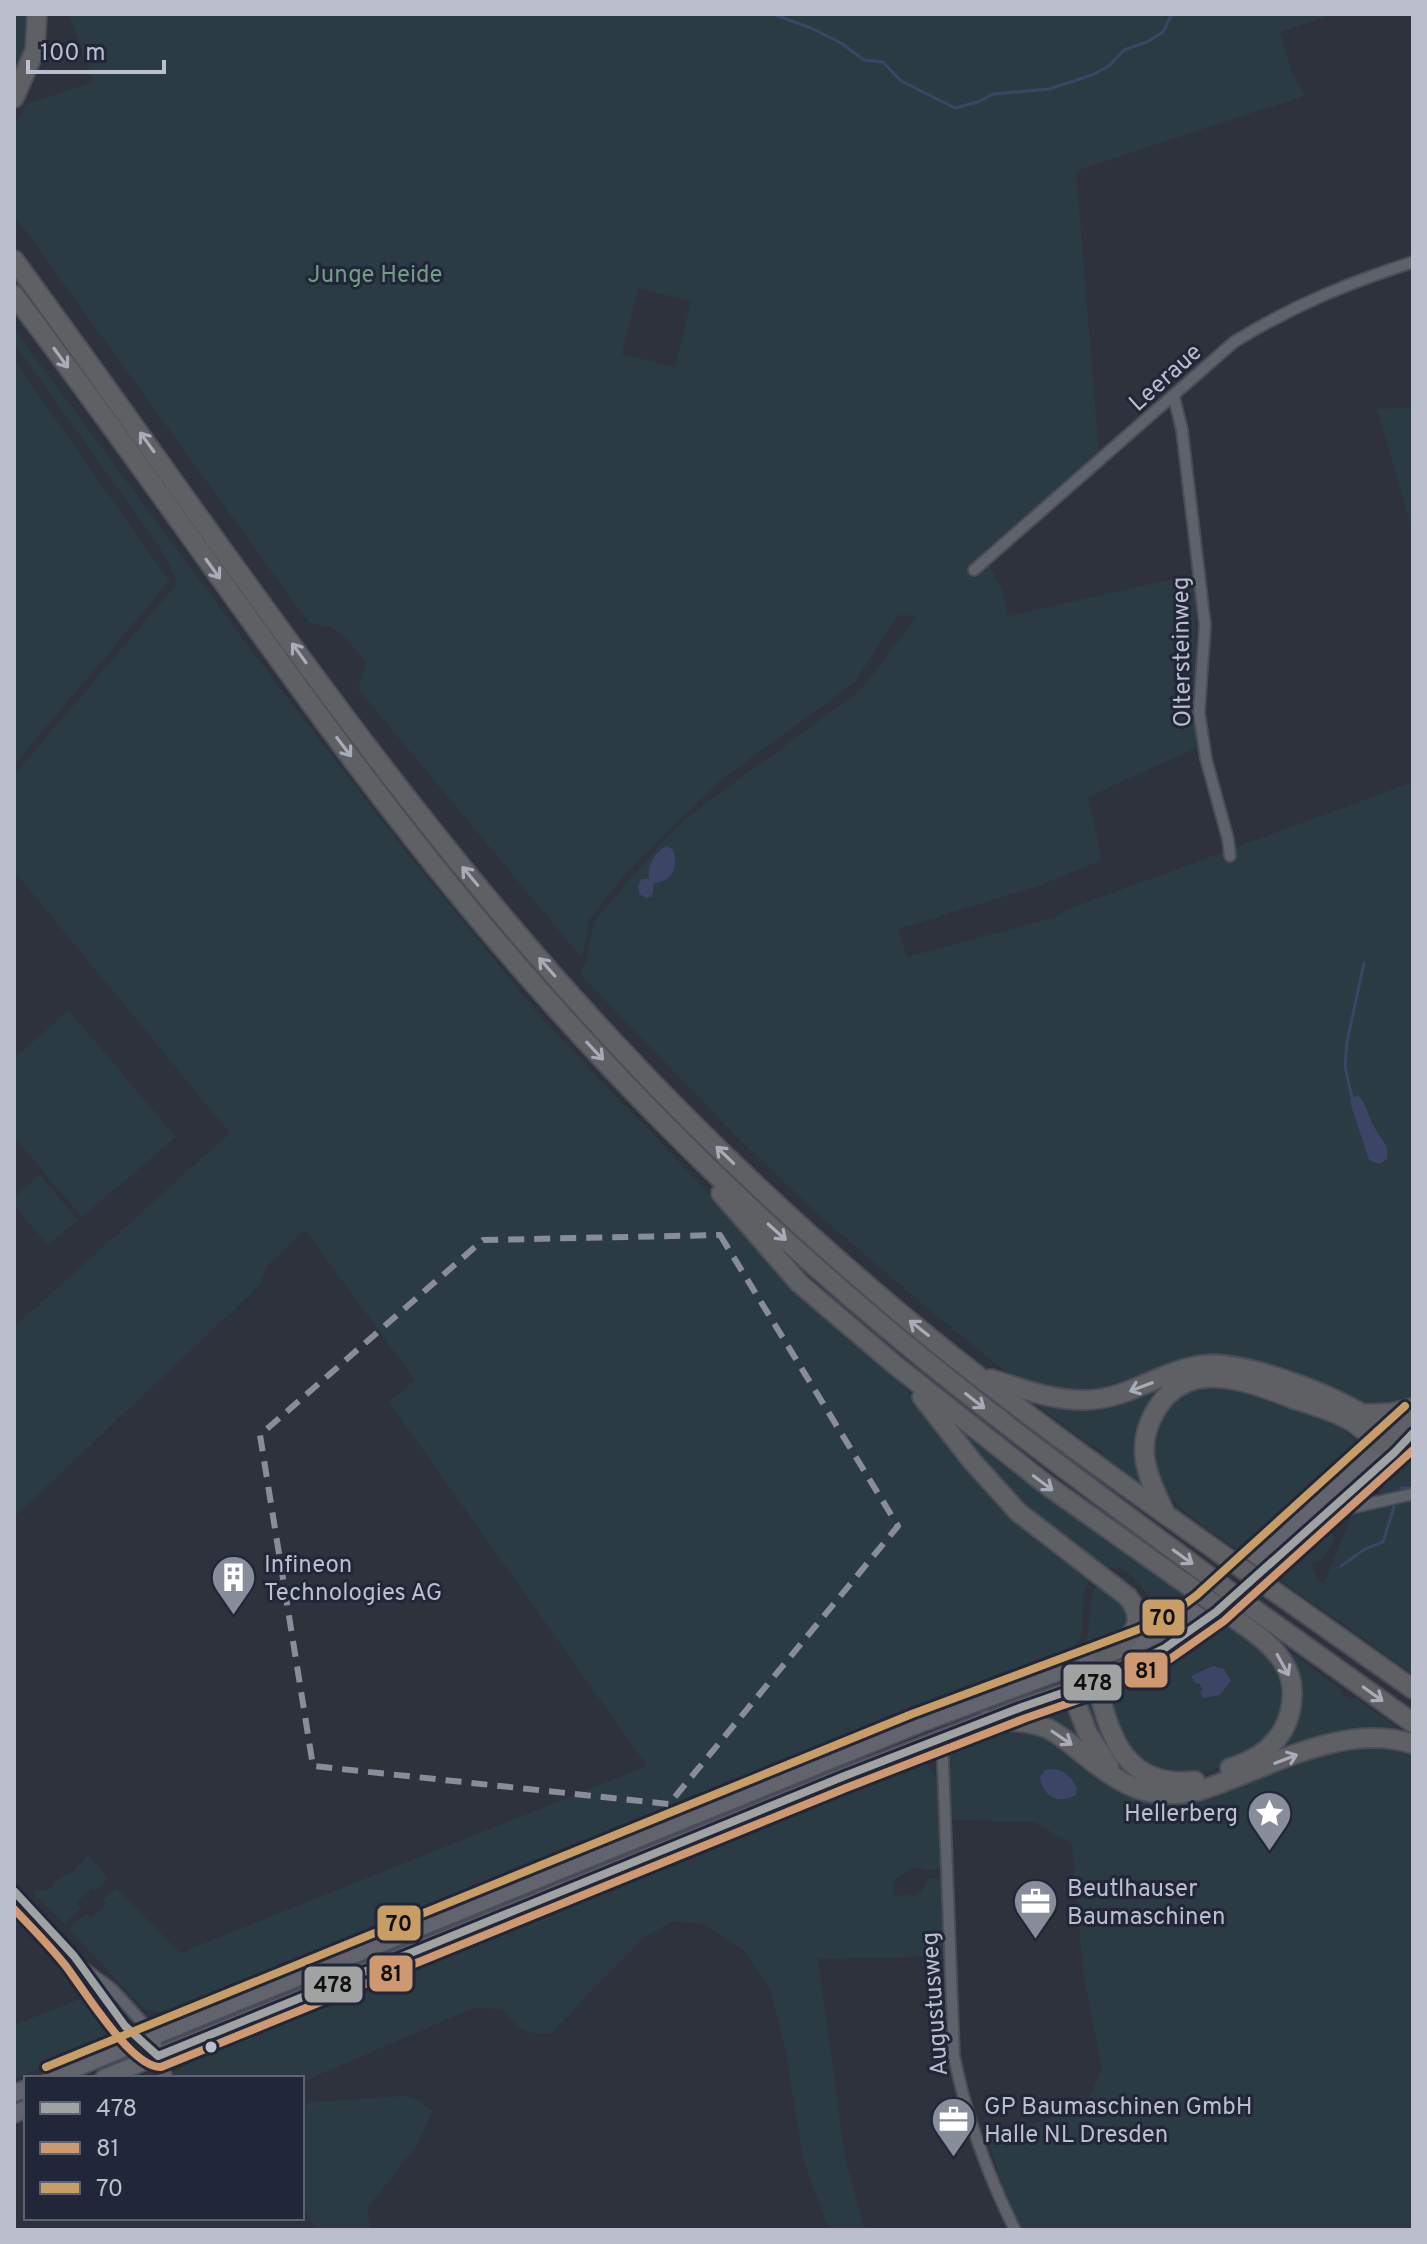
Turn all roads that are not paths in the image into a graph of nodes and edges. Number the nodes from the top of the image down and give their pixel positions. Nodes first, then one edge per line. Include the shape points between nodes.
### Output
1 (37, 14) edge
2 (30, 65) junction
3 (14, 83) edge
4 (14, 98) edge
5 (14, 260) edge
6 (1413, 262) edge
7 (14, 295) edge
8 (1174, 397) junction
9 (974, 570) dead end
10 (1230, 856) dead end
11 (700, 1159) junction
12 (894, 1364) junction
13 (981, 1376) junction
14 (1413, 1408) edge
15 (1364, 1414) junction
16 (1413, 1415) edge
17 (1413, 1433) edge
18 (1387, 1446) junction
19 (1413, 1494) edge
20 (1327, 1513) junction
21 (1166, 1515) junction
22 (1253, 1569) junction
23 (1218, 1604) junction
24 (1103, 1657) junction
25 (1074, 1667) junction
26 (1097, 1681) junction
27 (1413, 1689) edge
28 (1071, 1691) junction
29 (988, 1720) junction
30 (1413, 1723) edge
31 (942, 1738) junction
32 (1413, 1744) edge
33 (921, 1746) junction
34 (941, 1766) junction
35 (1131, 1787) junction
36 (14, 1891) edge
37 (81, 1966) junction
38 (145, 2039) junction
39 (158, 2056) junction
40 (56, 2076) edge
41 (109, 2076) edge
42 (166, 2076) edge
43 (1015, 2230) edge

1 - 2 highway
2 - 3 highway
2 - 4 highway
13 -> 5 highway via 904,1317 767,1195 562,985 374,754
6 - 8 street, Leeraue via 1278,314 1234,342
7 -> 11 highway via 415,841 524,972
8 - 9 street, Leeraue
8 - 10 street, Oltersteinweg via 1205,625 1199,712
11 - 12 highway via 713,1184 775,1257
11 -> 23 highway, bridge via 913,1350 1214,1580
12 -> 23 highway via 1048,1486
12 - 24 highway via 1005,1499 1128,1597 1138,1618 1133,1633
15 -> 13 highway via 1217,1363 1186,1368 1113,1397 1087,1400 1040,1394
13 - 21 highway
14 - 15 highway
15 - 18 highway via 1379,1426
16 - 18 main road
17 - 18 main road
18 - 20 main road
18 - 21 highway via 1330,1412 1233,1378 1202,1378 1175,1390 1147,1425 1143,1448 1148,1475
18 - 22 main road
19 - 20 street
20 - 22 main road
21 - 22 highway
22 - 27 highway
23 - 24 main road
23 - 26 main road via 1165,1648
23 -> 26 highway via 1276,1653 1292,1689 1283,1729 1274,1743 1245,1763 1177,1783 1145,1774 1121,1752
23 -> 30 highway
24 - 25 main road
25 - 28 highway
25 - 38 main road via 903,1731
26 - 28 main road
28 - 29 main road
28 - 35 highway via 1096,1749
29 - 31 main road
29 -> 35 highway via 1048,1729
31 - 33 main road
31 - 34 street, Augustusweg
35 -> 32 highway via 1155,1794 1198,1791 1354,1737
33 - 34 street
33 - 39 main road
34 - 43 street, Augustusweg via 954,2056 998,2195
36 - 37 street
37 - 38 street via 92,1986
37 - 38 street via 112,1989
38 - 39 street
38 - 40 main road
39 - 41 main road
39 - 42 street

